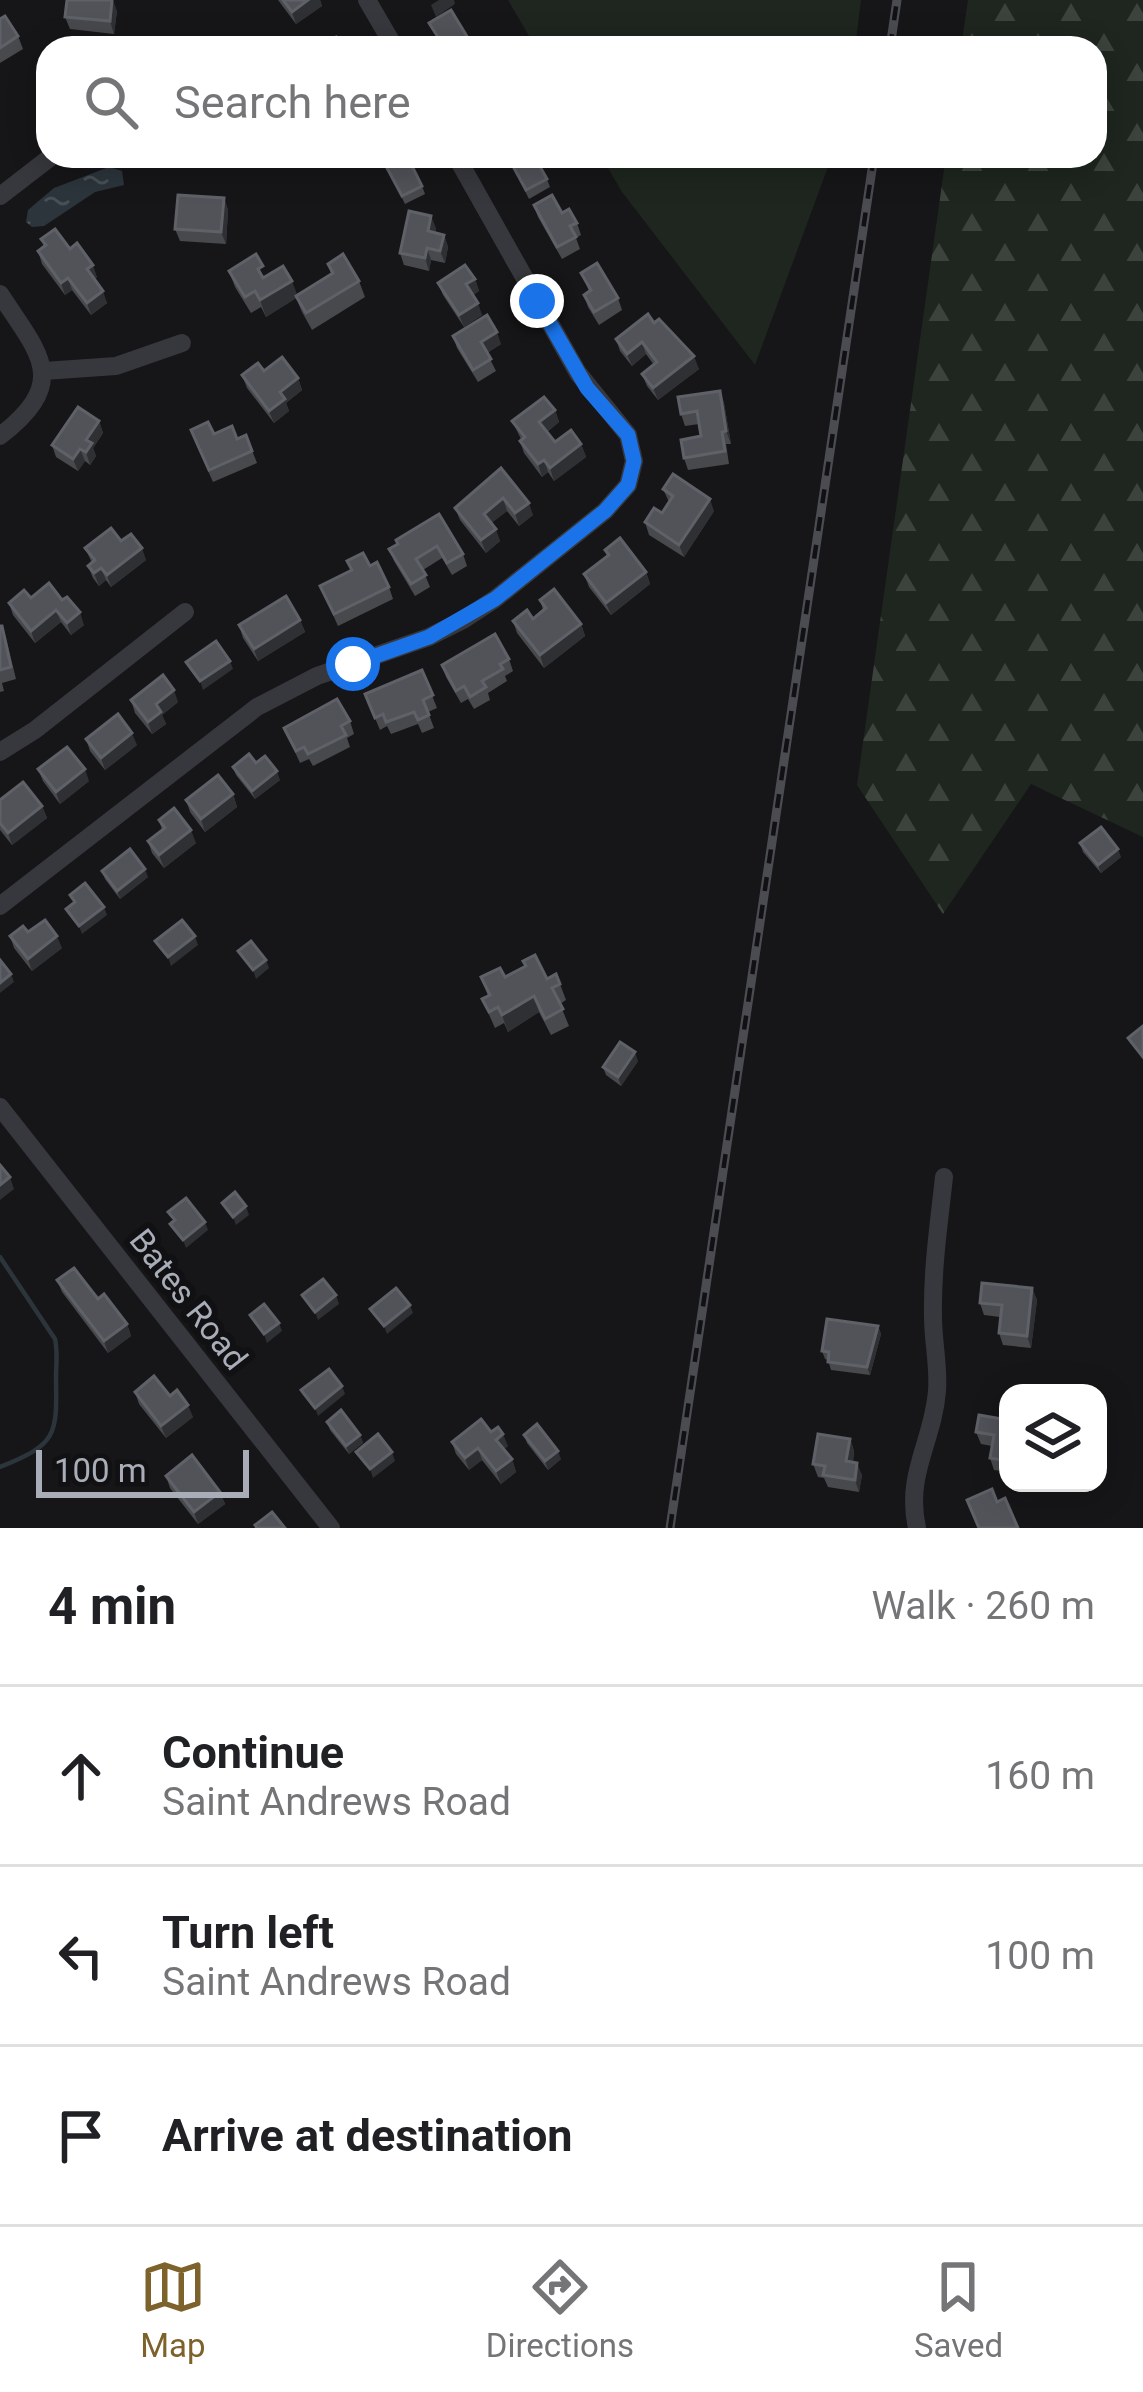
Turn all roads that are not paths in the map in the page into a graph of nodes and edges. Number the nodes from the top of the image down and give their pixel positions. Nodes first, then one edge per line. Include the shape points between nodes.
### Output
1 (367, 0) edge
2 (388, 36) edge
3 (36, 168) edge
4 (463, 168) edge
5 (0, 196) edge
6 (0, 294) edge
7 (182, 343) dead end
8 (44, 371) junction
9 (0, 436) edge
10 (185, 612) dead end
11 (0, 752) edge
12 (0, 906) edge
13 (0, 1107) edge
14 (944, 1177) dead end
15 (331, 1528) edge
16 (917, 1528) edge

1 - 2 street
3 - 5 street
4 - 12 street via 578,373 628,435 628,485 463,620 257,706
6 - 8 street via 37,345
7 - 8 street via 116,366
8 - 9 street via 31,409
10 - 11 street
13 - 15 street, Bates Road
14 - 16 street via 934,1260 937,1388 915,1470

